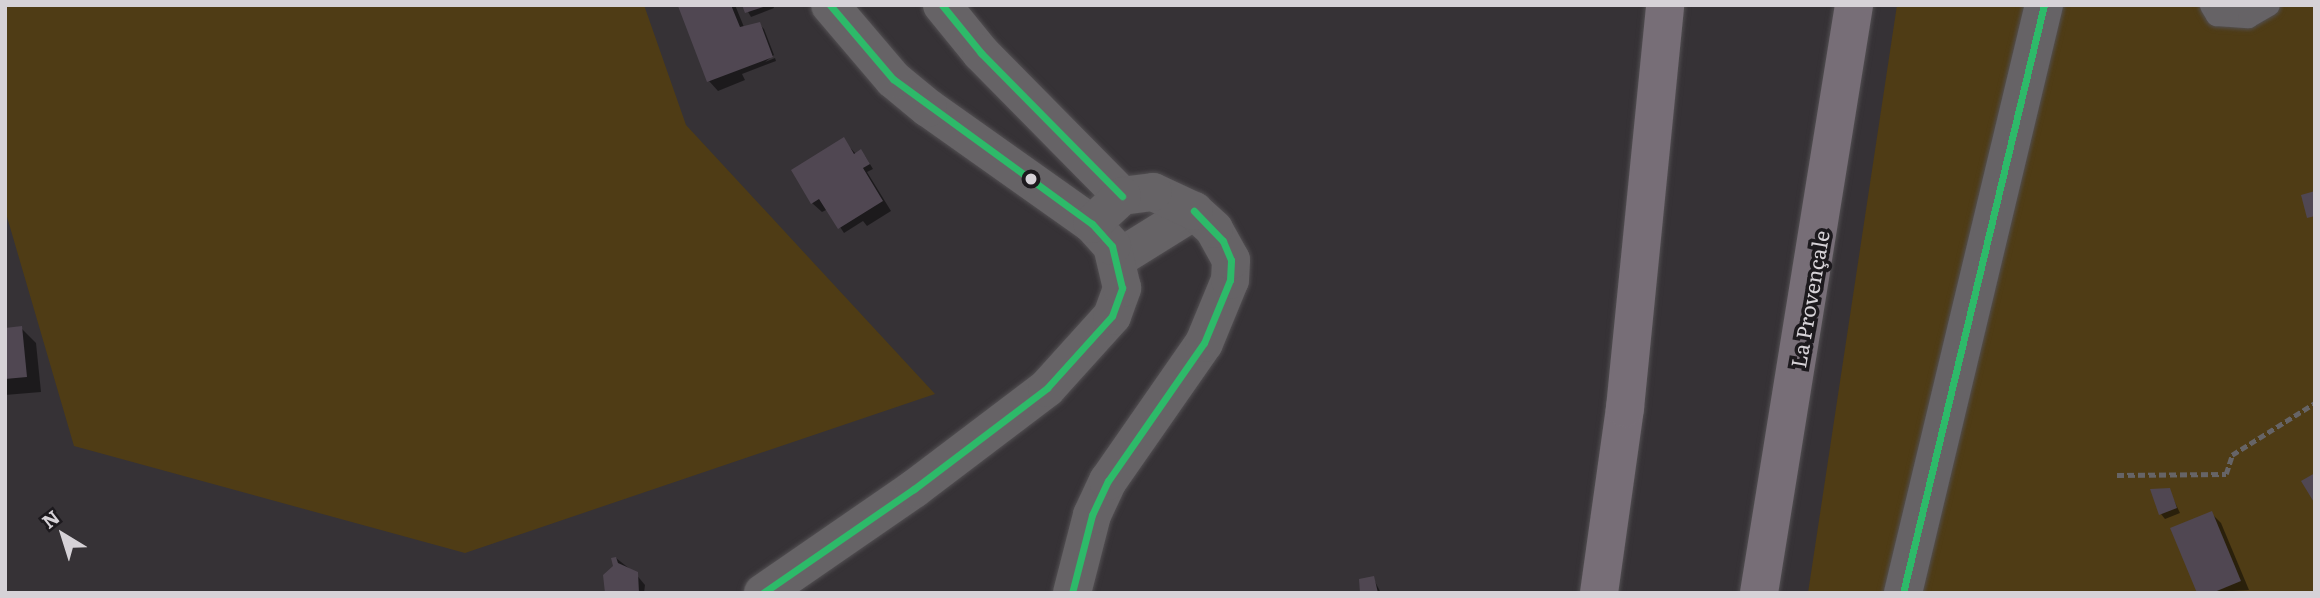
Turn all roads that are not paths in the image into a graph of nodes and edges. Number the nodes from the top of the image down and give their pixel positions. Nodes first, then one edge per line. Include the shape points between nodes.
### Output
1 (830, 5) edge
2 (942, 5) edge
3 (1665, 5) edge
4 (1854, 5) edge
5 (2044, 5) edge
6 (2210, 5) edge
7 (2269, 5) edge
8 (1122, 196) junction
9 (1194, 211) junction
10 (1092, 224) junction
11 (1117, 259) junction
12 (764, 593) edge
13 (1072, 593) edge
14 (1599, 593) edge
15 (1759, 593) edge
16 (1903, 593) edge

1 - 10 street via 893,79
2 - 8 street via 981,52
3 - 14 highway via 1625,408
4 - 15 highway, La Provençale
5 - 16 street
6 - 7 lane via 2216,15 2248,17
8 - 9 street via 1153,192
8 - 10 street
9 - 11 street
9 - 13 street via 1223,241 1231,260 1230,280 1204,343 1108,481 1092,515
10 - 11 street
11 - 12 street via 1122,288 1112,316 1047,387 914,489

